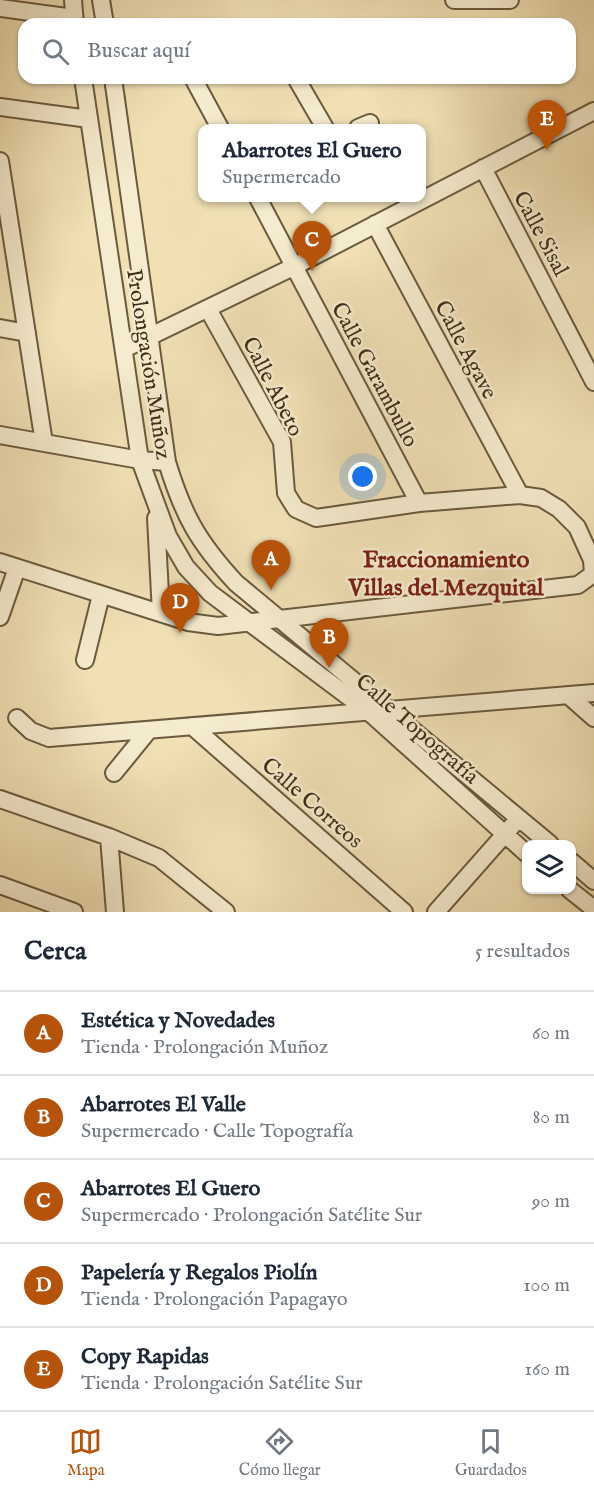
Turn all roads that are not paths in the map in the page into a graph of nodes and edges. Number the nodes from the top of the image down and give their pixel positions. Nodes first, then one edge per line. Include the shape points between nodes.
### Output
1 (73, 0) edge
2 (101, 0) edge
3 (454, 0) edge
4 (510, 0) edge
5 (0, 8) edge
6 (58, 18) edge
7 (75, 18) edge
8 (104, 18) edge
9 (84, 84) edge
10 (114, 84) edge
11 (196, 84) edge
12 (299, 84) edge
13 (0, 107) edge
14 (594, 111) edge
15 (90, 119) junction
16 (217, 124) edge
17 (322, 124) edge
18 (0, 160) edge
19 (483, 168) junction
20 (426, 198) edge
21 (260, 202) edge
22 (417, 202) edge
23 (4, 203) edge
24 (375, 224) junction
25 (293, 267) junction
26 (208, 309) junction
27 (0, 328) edge
28 (27, 333) junction
29 (151, 337) junction
30 (124, 349) junction
31 (594, 382) edge
32 (0, 435) edge
33 (44, 443) junction
34 (140, 460) junction
35 (167, 462) junction
36 (520, 495) junction
37 (419, 503) junction
38 (155, 505) junction
39 (593, 560) edge
40 (0, 562) edge
41 (17, 568) junction
42 (101, 595) junction
43 (160, 613) junction
44 (0, 617) edge
45 (277, 617) junction
46 (248, 622) junction
47 (85, 660) dead end
48 (594, 693) edge
49 (568, 695) junction
50 (390, 710) junction
51 (369, 712) junction
52 (16, 718) dead end
53 (594, 718) edge
54 (192, 726) junction
55 (148, 730) junction
56 (114, 773) dead end
57 (1, 801) edge
58 (519, 818) junction
59 (505, 835) junction
60 (109, 837) junction
61 (545, 840) edge
62 (522, 850) edge
63 (576, 865) edge
64 (594, 881) edge
65 (0, 885) edge
66 (575, 894) edge
67 (594, 909) edge
68 (74, 912) edge
69 (115, 912) edge
70 (226, 912) edge
71 (404, 912) edge
72 (436, 912) edge

1 - 7 street
2 - 8 street
3 - 4 street
5 - 6 street
9 - 15 street, Prolongación Muñoz
10 - 29 street, Prolongación Muñoz
11 - 16 street
12 - 17 street
13 - 15 street
14 - 19 street
15 - 30 street, Prolongación Muñoz
18 - 23 street
19 - 20 street
19 - 31 street, Calle Sisal
21 - 25 street, Calle Garambullo
22 - 24 street
23 - 28 street
24 - 25 street
24 - 36 street, Calle Agave
25 - 26 street
25 - 37 street, Calle Garambullo
26 - 29 street
26 - 37 street, Calle Abeto via 282,442 286,493 296,509 316,518
27 - 28 street
28 - 33 street
29 - 30 street
29 - 35 street, Prolongación Muñoz
30 - 34 street, Prolongación Muñoz
32 - 33 street
33 - 34 street
34 - 35 street
34 - 38 street, Prolongación Muñoz
35 - 45 street, Prolongación Muñoz via 179,503 213,558
36 - 37 street, Calle Abeto
36 - 39 street, Calle Abeto via 541,498 560,509 577,527
38 - 43 street
38 - 46 street, Prolongación Muñoz via 186,567 210,593
39 - 45 street via 593,574 578,585
40 - 41 street
41 - 42 street
41 - 44 street
42 - 43 street
42 - 47 street
43 - 46 street via 218,626
45 - 46 street
45 - 50 street, Calle Topografía
46 - 51 street, Calle Topografía
48 - 49 street
49 - 50 street
49 - 53 street
50 - 51 street
50 - 58 street, Calle Topografía
51 - 54 street
51 - 59 street, Calle Topografía
52 - 55 street via 31,731 49,738
54 - 55 street
54 - 71 street, Calle Correos
55 - 56 street
57 - 60 street
58 - 59 street
58 - 61 street, Calle Topografía
59 - 62 street, Calle Topografía
59 - 72 street
60 - 69 street
60 - 70 street via 159,858
63 - 64 street
65 - 68 street
66 - 67 street

